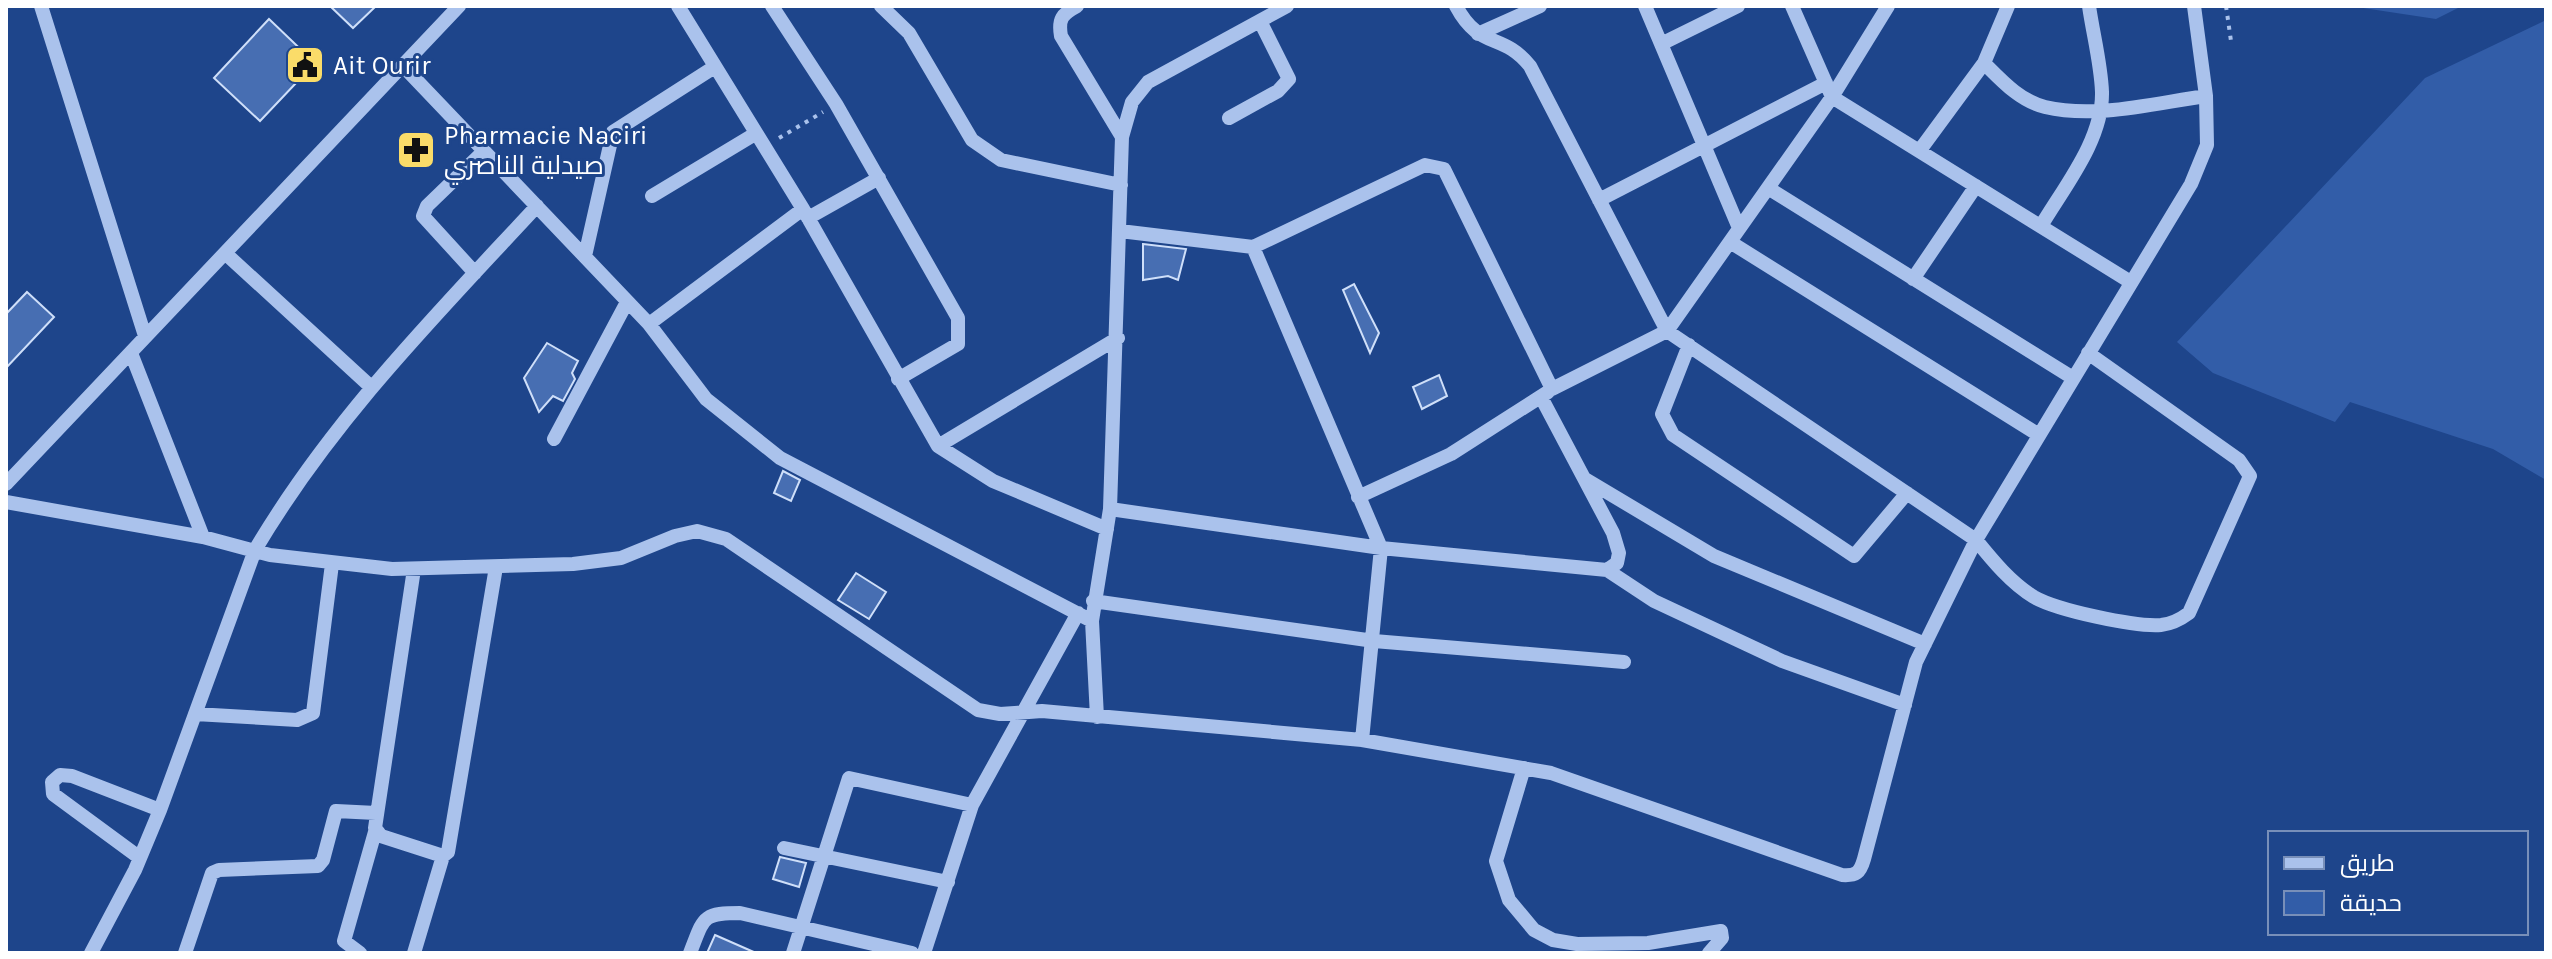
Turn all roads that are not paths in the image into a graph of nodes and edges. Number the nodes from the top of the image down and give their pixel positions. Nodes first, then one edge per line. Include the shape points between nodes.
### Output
1 (41, 6) edge
2 (459, 6) edge
3 (678, 6) edge
4 (772, 6) edge
5 (881, 6) edge
6 (1077, 6) edge
7 (1287, 6) edge
8 (1456, 6) edge
9 (1540, 6) edge
10 (1645, 6) edge
11 (1738, 6) edge
12 (1792, 6) edge
13 (1888, 6) edge
14 (2008, 6) edge
15 (2089, 6) edge
16 (2194, 6) edge
17 (1260, 21) junction
18 (1478, 34) junction
19 (1661, 44) junction
20 (1984, 63) junction
21 (404, 67) junction
22 (713, 68) junction
23 (1829, 90) junction
24 (2206, 96) junction
25 (2100, 111) junction
26 (1229, 118) dead end
27 (755, 134) junction
28 (1122, 137) junction
29 (1705, 146) junction
30 (1920, 150) junction
31 (484, 151) junction
32 (879, 178) junction
33 (1121, 185) junction
34 (1976, 186) junction
35 (1768, 188) junction
36 (652, 196) dead end
37 (1599, 200) junction
38 (537, 206) junction
39 (805, 214) junction
40 (2041, 226) junction
41 (1739, 228) junction
42 (1120, 231) junction
43 (1730, 242) junction
44 (1253, 247) junction
45 (225, 253) junction
46 (585, 256) junction
47 (475, 273) junction
48 (1913, 279) junction
49 (2129, 281) junction
50 (627, 302) junction
51 (649, 324) junction
52 (1667, 331) junction
53 (145, 336) junction
54 (1118, 338) junction
55 (1689, 345) junction
56 (131, 353) junction
57 (2088, 353) junction
58 (2073, 378) junction
59 (898, 379) junction
60 (370, 386) junction
61 (1546, 393) junction
62 (2039, 435) junction
63 (554, 439) dead end
64 (938, 446) junction
65 (1584, 478) junction
66 (6, 484) edge
67 (1907, 493) junction
68 (1358, 497) junction
69 (6, 502) edge
70 (1110, 509) junction
71 (1107, 529) junction
72 (203, 537) junction
73 (1976, 540) junction
74 (1381, 548) junction
75 (255, 550) junction
76 (332, 564) junction
77 (496, 567) junction
78 (414, 569) junction
79 (1607, 570) junction
80 (1093, 601) junction
81 (1078, 613) junction
82 (1092, 621) junction
83 (1374, 641) junction
84 (1925, 644) junction
85 (1624, 662) dead end
86 (1905, 705) junction
87 (1023, 711) junction
88 (195, 714) junction
89 (1097, 717) junction
90 (1362, 740) junction
91 (1524, 768) junction
92 (972, 805) junction
93 (160, 810) junction
94 (376, 813) junction
95 (375, 832) junction
96 (784, 848) dead end
97 (443, 856) junction
98 (826, 857) junction
99 (140, 858) junction
100 (948, 882) junction
101 (802, 928) junction
102 (1645, 948) edge
103 (91, 953) edge
104 (185, 953) edge
105 (360, 953) edge
106 (414, 953) edge
107 (690, 953) edge
108 (793, 953) edge
109 (912, 953) edge
110 (924, 953) edge
111 (1709, 953) edge

1 - 53 street
2 - 21 street
3 - 22 street
4 - 32 street
5 - 33 street via 909,33 972,140 985,152 1001,160
6 - 28 street via 1064,13 1061,36
7 - 17 street
8 - 18 street via 1467,27
9 - 18 street
10 - 19 street
11 - 19 street
12 - 23 street
13 - 23 street
14 - 20 street
15 - 25 street
16 - 24 street
17 - 26 street via 1289,79 1278,91
17 - 28 street via 1148,82 1132,102
18 - 37 street via 1518,51 1530,66
19 - 29 street
20 - 25 street via 2014,92 2044,107
20 - 30 street
21 - 31 street
21 - 45 street
22 - 27 street
22 - 46 street via 613,132
23 - 29 street
23 - 30 street
23 - 35 street
24 - 25 street
24 - 49 street via 2207,145 2191,184
25 - 40 street via 2093,135
27 - 36 street
27 - 39 street
28 - 33 street
29 - 37 street
29 - 41 street
30 - 34 street
31 - 38 street
31 - 47 street via 423,216
32 - 39 street
32 - 59 street via 958,318 961,333 958,344
33 - 42 street
34 - 40 street
34 - 48 street
35 - 41 street
35 - 48 street
37 - 52 street
38 - 46 street
38 - 47 street
39 - 51 street
39 - 59 street
40 - 49 street
41 - 43 street
42 - 44 street
42 - 54 street
43 - 52 street
43 - 62 street
44 - 61 street via 1425,165 1436,165 1444,169
44 - 68 street
45 - 53 street
45 - 60 street
46 - 50 street
47 - 60 street
48 - 58 street
49 - 57 street
50 - 51 street
50 - 63 street
51 - 81 street via 706,399 780,458
52 - 55 street
52 - 61 street
53 - 56 street
54 - 64 street
54 - 70 street
55 - 67 street
55 - 67 street via 1662,414 1673,435 1854,556
56 - 66 street
56 - 72 street
57 - 58 street
57 - 73 street via 2239,460 2250,476 2189,613 2160,625 2070,611 2034,597
58 - 62 street
59 - 64 street
60 - 75 street
61 - 65 street
61 - 68 street via 1462,448
62 - 73 street
64 - 71 street via 993,481
65 - 79 street via 1619,553 1617,563
65 - 84 street via 1714,556
67 - 73 street
68 - 74 street
69 - 72 street
70 - 71 street
70 - 74 street
71 - 80 street
72 - 75 street
73 - 84 street
74 - 79 street
74 - 83 street
75 - 76 street
75 - 88 street
76 - 78 street
76 - 88 street via 313,713 297,720
77 - 78 street
77 - 87 street via 621,558 697,531 726,539 978,710
77 - 97 street via 448,852
78 - 94 street
79 - 86 street via 1654,601 1782,661
80 - 82 street
80 - 83 street
81 - 82 street
81 - 87 street
82 - 89 street
83 - 85 street
83 - 90 street
84 - 86 street
86 - 91 street via 1861,870 1853,876
87 - 89 street
87 - 92 street
88 - 93 street
89 - 90 street
90 - 91 street
91 - 102 street via 1496,861 1509,900 1534,930 1553,940
92 - 98 street via 849,778
92 - 100 street
93 - 99 street
93 - 99 street via 72,776 60,775 52,782 53,794
94 - 95 street
94 - 104 street via 336,811 318,866 212,873
95 - 97 street
95 - 105 street via 344,941
96 - 98 street
97 - 106 street
98 - 100 street
98 - 101 street
99 - 103 street
100 - 110 street
101 - 107 street via 740,913 713,913 704,918
101 - 108 street
101 - 109 street
102 - 111 street via 1721,931 1722,938

